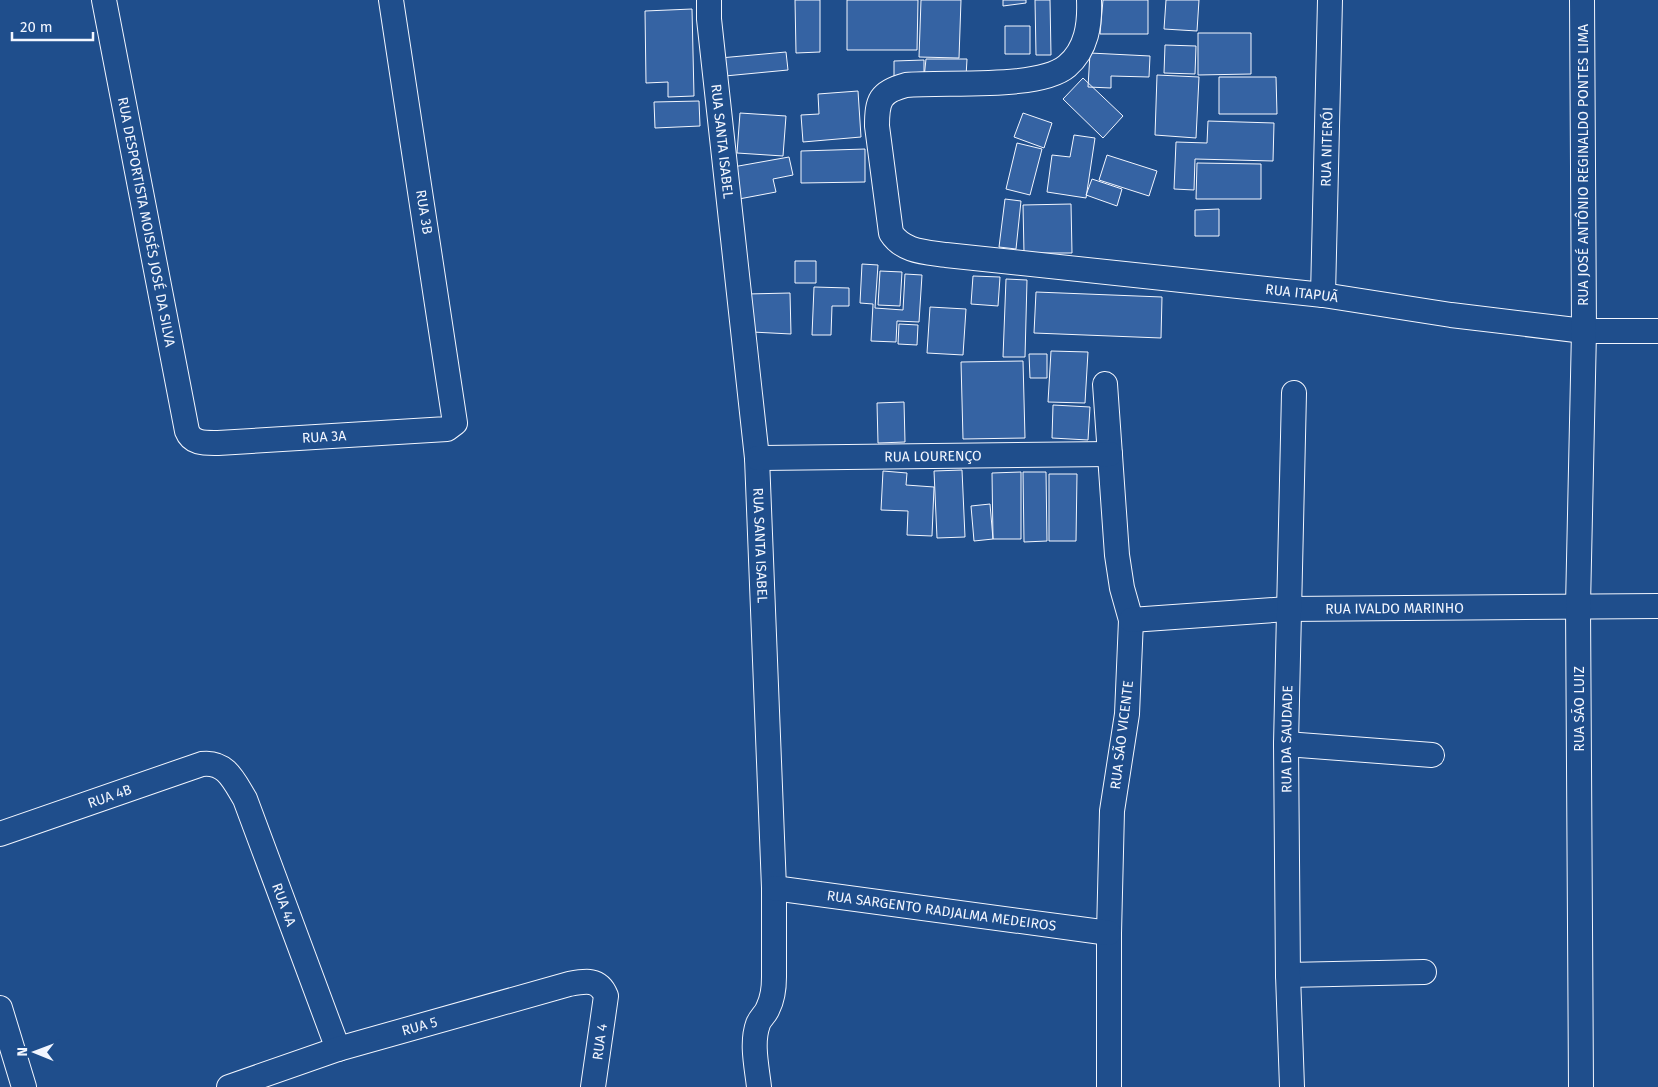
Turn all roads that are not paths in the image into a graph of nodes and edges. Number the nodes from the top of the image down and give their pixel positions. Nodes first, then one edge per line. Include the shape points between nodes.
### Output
1 (104, 0) edge
2 (391, 0) edge
3 (709, 0) edge
4 (1089, 0) edge
5 (1330, 0) edge
6 (1582, 0) edge
7 (1323, 295) junction
8 (1658, 330) edge
9 (1584, 331) junction
10 (1106, 384) dead end
11 (1294, 393) dead end
12 (454, 425) joint
13 (194, 441) joint
14 (1110, 454) junction
15 (757, 458) junction
16 (1578, 606) junction
17 (1658, 606) edge
18 (1288, 609) junction
19 (1131, 620) junction
20 (1286, 744) junction
21 (1432, 755) dead end
22 (221, 766) joint
23 (0, 834) edge
24 (774, 888) junction
25 (1109, 933) junction
26 (1424, 972) dead end
27 (1288, 975) junction
28 (606, 996) joint
29 (0, 1008) edge
30 (338, 1049) junction
31 (24, 1087) edge
32 (229, 1087) edge
33 (593, 1087) edge
34 (759, 1087) edge
35 (1109, 1087) edge
36 (1292, 1087) edge
37 (1581, 1087) edge

1 - 13 street, RUA DESPORTISTA MOISÉS JOSÉ DA SILVA via 187,431
2 - 12 street, RUA 3B via 456,420
3 - 15 street, RUA SANTA ISABEL
4 - 7 street, RUA ITAPUÃ via 1086,39 1067,66 1051,75 1027,80 906,85 884,94 877,111 877,126 896,241 904,246 946,255
5 - 7 street, RUA NITERÓI
6 - 9 street, RUA JOSÉ ANTÔNIO REGINALDO PONTES LIMA
7 - 9 street, RUA ITAPUÃ
8 - 9 street, RUA ITAPUÃ
9 - 16 street, RUA SÃO LUIZ
10 - 14 street, RUA SÃO VICENTE
11 - 18 street, RUA DA SAUDADE
12 - 13 street, RUA 3A via 447,429 218,443
14 - 15 street, RUA LOURENÇO
14 - 19 street, RUA SÃO VICENTE via 1117,555
15 - 24 street, RUA SANTA ISABEL
16 - 17 street, RUA IVALDO MARINHO
16 - 18 street, RUA IVALDO MARINHO
16 - 37 street, RUA SÃO LUIZ
18 - 19 street, RUA IVALDO MARINHO
18 - 20 street, RUA DA SAUDADE
19 - 25 street, RUA SÃO VICENTE via 1126,714 1112,811
20 - 21 street
20 - 27 street, RUA DA SAUDADE
22 - 23 street, RUA 4B via 202,764
22 - 30 street, RUA 4A via 245,799
24 - 25 street, RUA SARGENTO RADJALMA MEDEIROS
24 - 34 street, RUA SANTA ISABEL via 774,992 756,1031
25 - 35 street, RUA SÃO VICENTE
26 - 27 street
27 - 36 street, RUA DA SAUDADE
28 - 30 street, RUA 5 via 603,988 591,982 569,984
28 - 33 street, RUA 4
29 - 31 street
30 - 32 street, RUA 5

